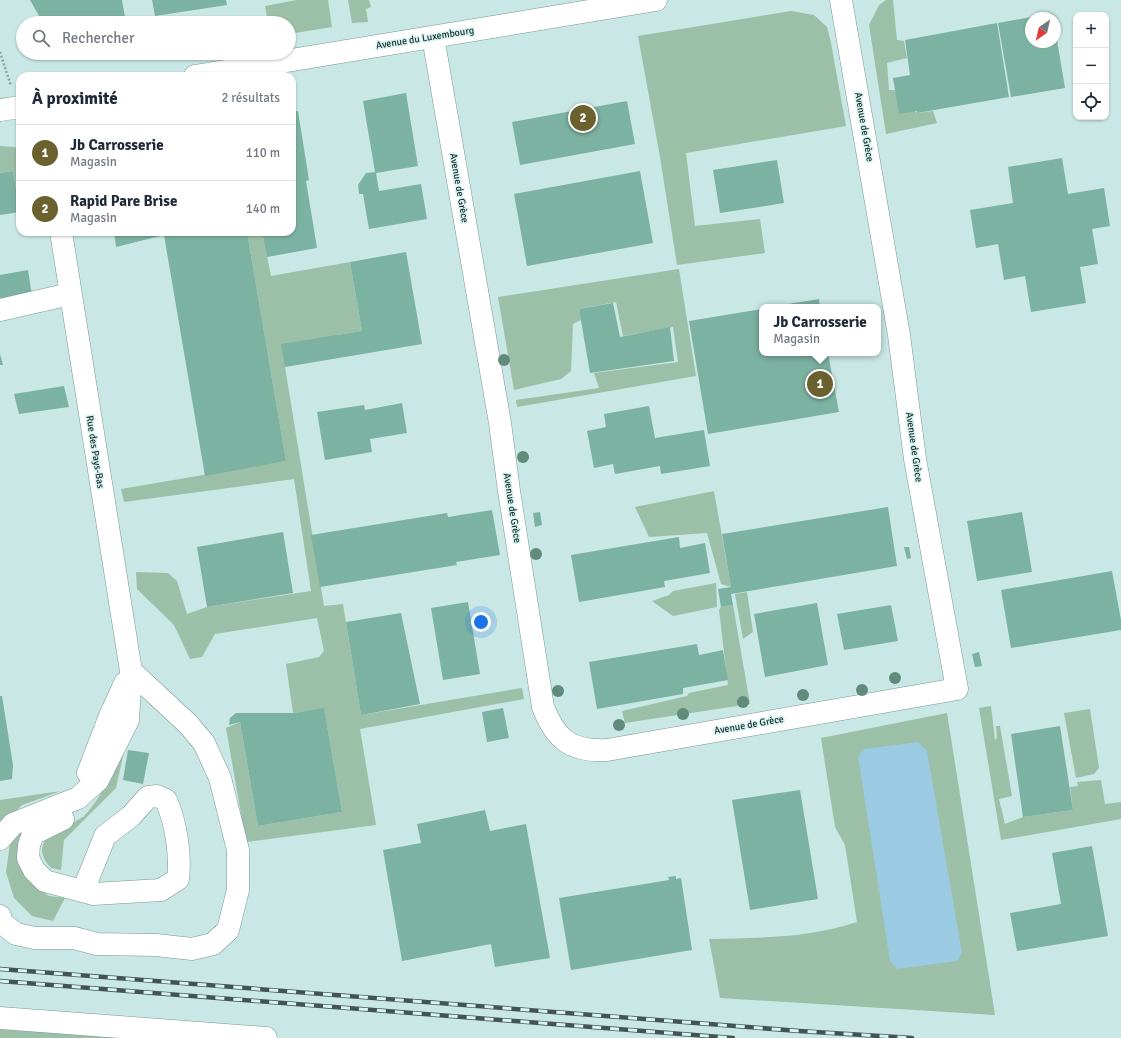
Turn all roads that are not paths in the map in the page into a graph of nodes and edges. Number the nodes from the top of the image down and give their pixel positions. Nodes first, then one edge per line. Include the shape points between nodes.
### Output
1 (656, 0) edge
2 (841, 0) edge
3 (433, 37) junction
4 (296, 59) edge
5 (293, 60) edge
6 (219, 72) edge
7 (61, 236) edge
8 (70, 294) junction
9 (0, 310) edge
10 (131, 671) junction
11 (78, 798) junction
12 (0, 839) edge
13 (83, 891) junction
14 (0, 916) edge
15 (0, 1018) edge
16 (266, 1038) edge

1 - 3 street, Avenue du Luxembourg
2 - 3 street, Avenue de Grèce via 899,335 915,459 957,689 607,750 590,751 568,743 557,733 543,707 500,423
3 - 4 street, Avenue du Luxembourg
5 - 6 street, Avenue du Luxembourg
7 - 8 street, Rue des Pays-Bas
8 - 9 street
8 - 10 street, Rue des Pays-Bas
10 - 11 street via 110,716
10 - 14 street via 188,724 204,743 220,778 238,850 238,890 228,930 213,944 192,949 156,945 97,944 74,938 35,938 16,934 2,923
11 - 12 street via 13,824
11 - 13 street via 62,821 33,834 28,858 34,870 45,881
13 - 13 street via 105,836 131,816 148,797 157,796 166,800 172,812 180,862 178,879 162,890 93,894
15 - 16 street

